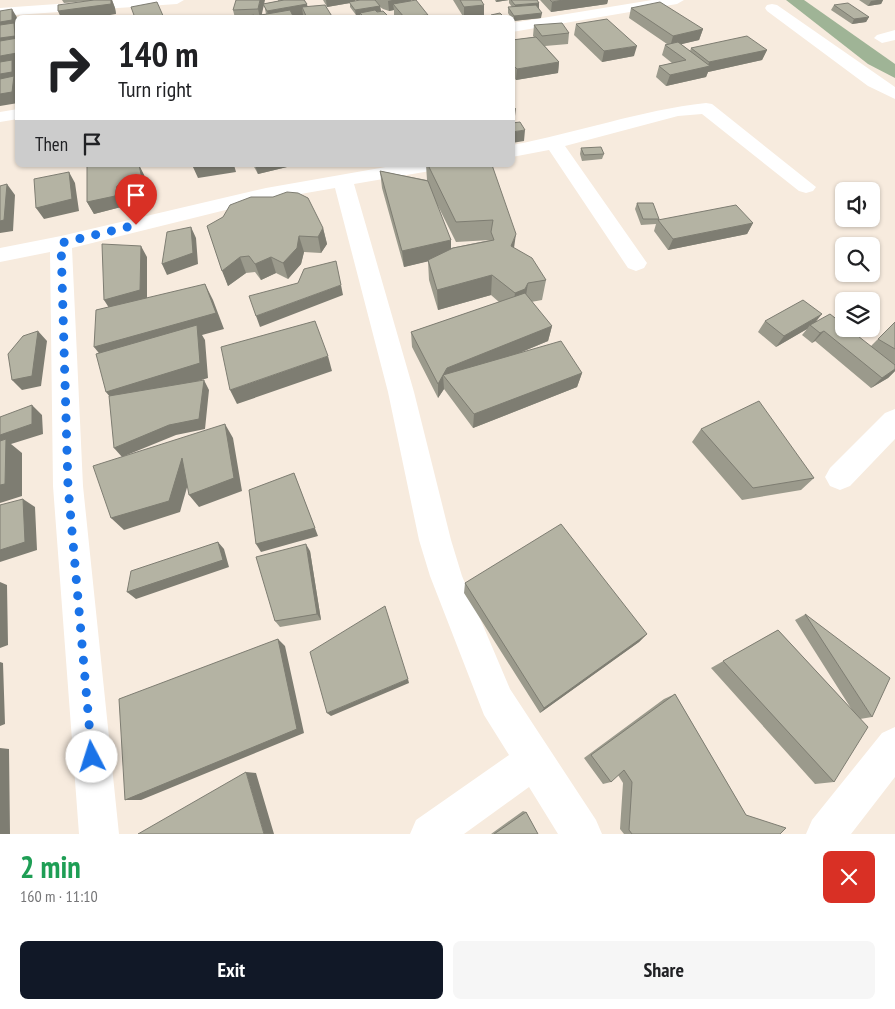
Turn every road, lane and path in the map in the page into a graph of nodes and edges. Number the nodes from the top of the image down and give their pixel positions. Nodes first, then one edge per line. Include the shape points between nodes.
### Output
1 (177, 0) edge
2 (677, 0) edge
3 (772, 8) dead end
4 (46, 9) edge
5 (0, 12) edge
6 (515, 27) edge
7 (895, 94) edge
8 (15, 114) edge
9 (0, 117) edge
10 (554, 143) junction
11 (515, 150) edge
12 (418, 167) edge
13 (343, 180) junction
14 (806, 187) dead end
15 (61, 243) junction
16 (0, 255) edge
17 (636, 263) dead end
18 (895, 421) edge
19 (840, 477) dead end
20 (895, 746) edge
21 (534, 760) junction
22 (99, 834) edge
23 (430, 834) edge
24 (582, 834) edge
25 (826, 834) edge

1 - 4 street
2 - 6 street
3 - 7 street
4 - 5 street
8 - 9 street
10 - 11 street
10 - 14 street via 678,111 706,108
10 - 17 street
12 - 13 street
13 - 15 street via 266,194
13 - 21 street via 446,576 496,702
15 - 16 street
15 - 22 street via 68,486
18 - 19 street
20 - 25 street
21 - 23 street
21 - 24 street

